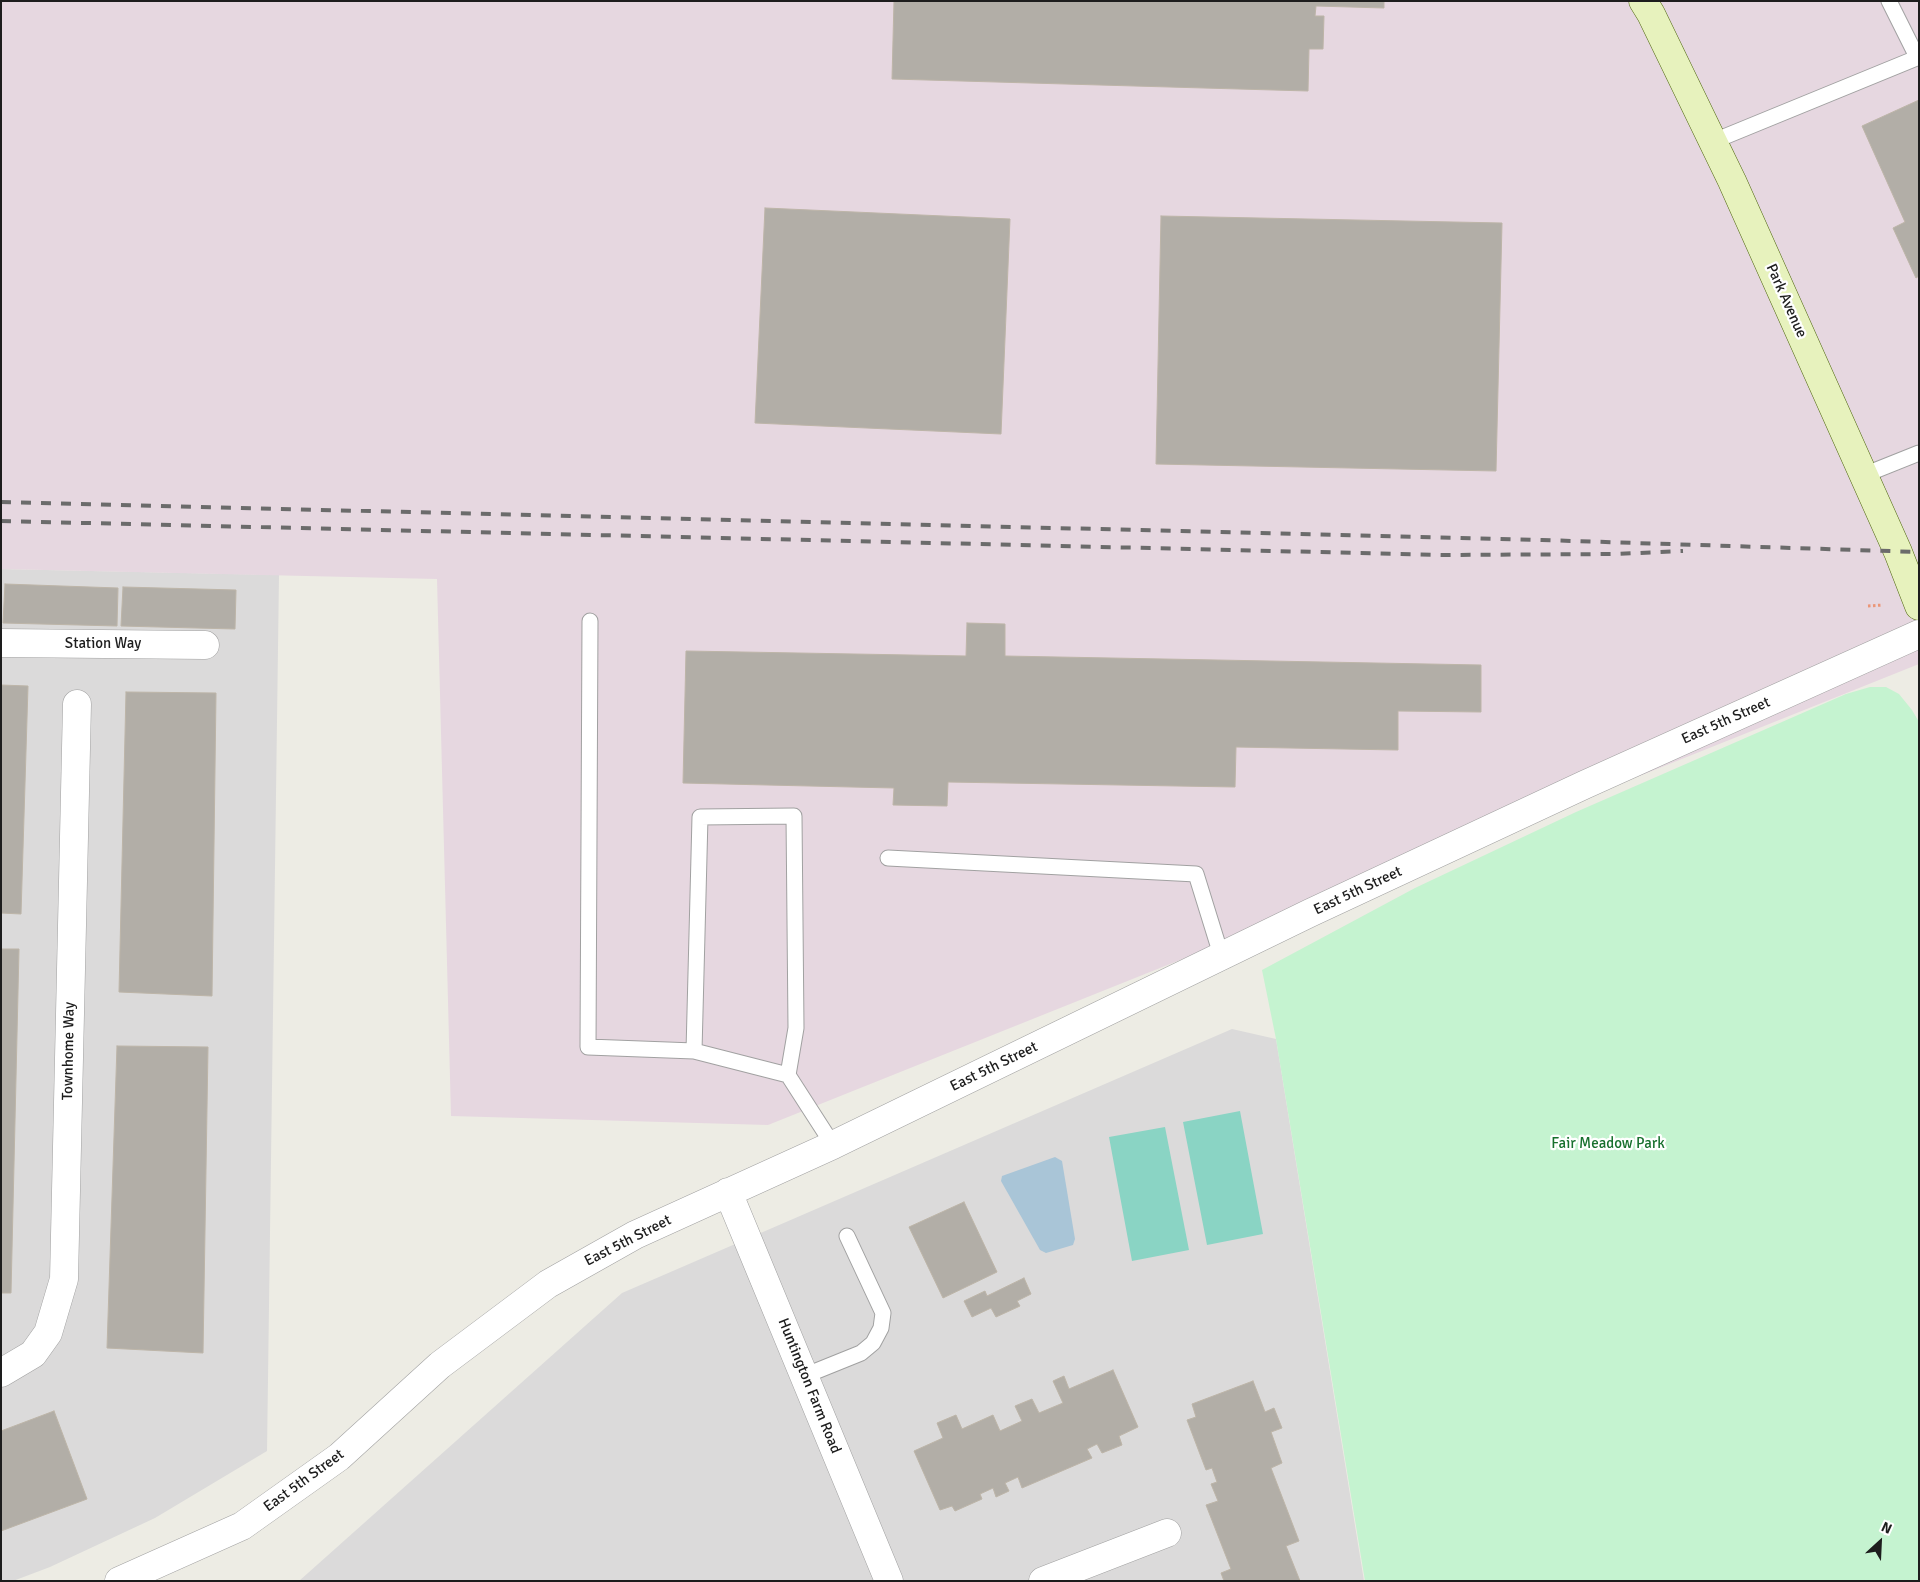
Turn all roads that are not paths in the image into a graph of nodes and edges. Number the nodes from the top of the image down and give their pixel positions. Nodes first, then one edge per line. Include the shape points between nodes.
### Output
1 (1643, 1) edge
2 (1889, 1) edge
3 (1918, 57) edge
4 (1714, 141) junction
5 (1919, 453) edge
6 (1864, 475) junction
7 (1919, 606) edge
8 (590, 621) dead end
9 (1919, 634) edge
10 (1, 643) edge
11 (205, 645) dead end
12 (77, 704) dead end
13 (888, 858) dead end
14 (1222, 958) junction
15 (694, 1051) junction
16 (788, 1075) junction
17 (833, 1144) junction
18 (728, 1192) junction
19 (847, 1236) dead end
20 (1, 1374) edge
21 (804, 1376) junction
22 (1167, 1533) dead end
23 (119, 1581) edge
24 (889, 1581) edge
25 (1042, 1581) edge

1 - 4 main road, Park Avenue
2 - 3 lane
3 - 4 lane
4 - 6 main road, Park Avenue
5 - 6 lane
6 - 7 main road, Park Avenue
8 - 15 lane via 588,1048
9 - 14 street, East 5th Street via 1584,785
10 - 11 street, Station Way
12 - 20 street, Townhome Way via 64,1279 48,1333 33,1354
13 - 14 lane via 1196,874
14 - 17 street, East 5th Street
15 - 16 lane
15 - 16 lane via 700,817 794,816 796,1028
16 - 17 lane
17 - 18 street, East 5th Street
18 - 21 street, Huntington Farm Road
18 - 23 street, East 5th Street via 635,1235 548,1284 440,1365 340,1457 242,1526
19 - 21 lane via 882,1313 881,1328 873,1343 861,1352
21 - 24 street, Huntington Farm Road
22 - 25 street

